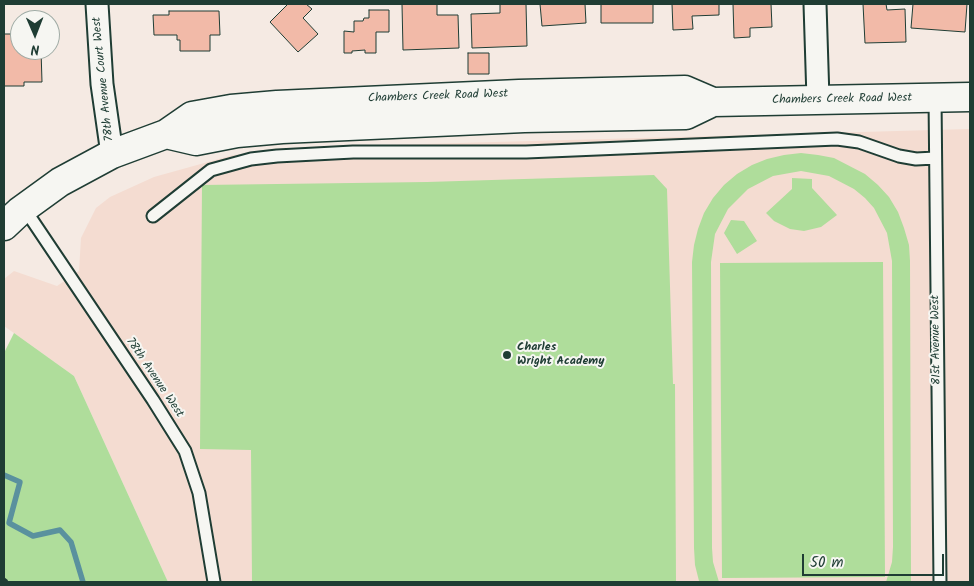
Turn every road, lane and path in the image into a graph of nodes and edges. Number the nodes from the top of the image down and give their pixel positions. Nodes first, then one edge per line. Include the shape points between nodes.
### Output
1 (96, 4) edge
2 (815, 4) edge
3 (970, 97) edge
4 (935, 98) junction
5 (818, 100) junction
6 (112, 154) junction
7 (935, 158) junction
8 (24, 208) junction
9 (153, 216) dead end
10 (4, 226) edge
11 (4, 579) edge
12 (8, 582) edge
13 (214, 582) edge
14 (940, 582) edge

1 - 6 street, 78th Avenue Court West via 102,84
2 - 5 street
3 - 4 street, Chambers Creek Road West
4 - 5 street, Chambers Creek Road West
4 - 7 lane, 81st Avenue West
5 - 6 street, Chambers Creek Road West via 713,102 685,90 277,105 192,116 166,134
6 - 8 street, Chambers Creek Road West via 60,182
7 - 9 lane via 899,156 859,142 837,139 535,152 353,152 277,156 211,170
7 - 14 lane, 81st Avenue West
8 - 10 street, Chambers Creek Road West
8 - 13 lane, 78th Avenue West via 185,451 199,493
11 - 12 path

